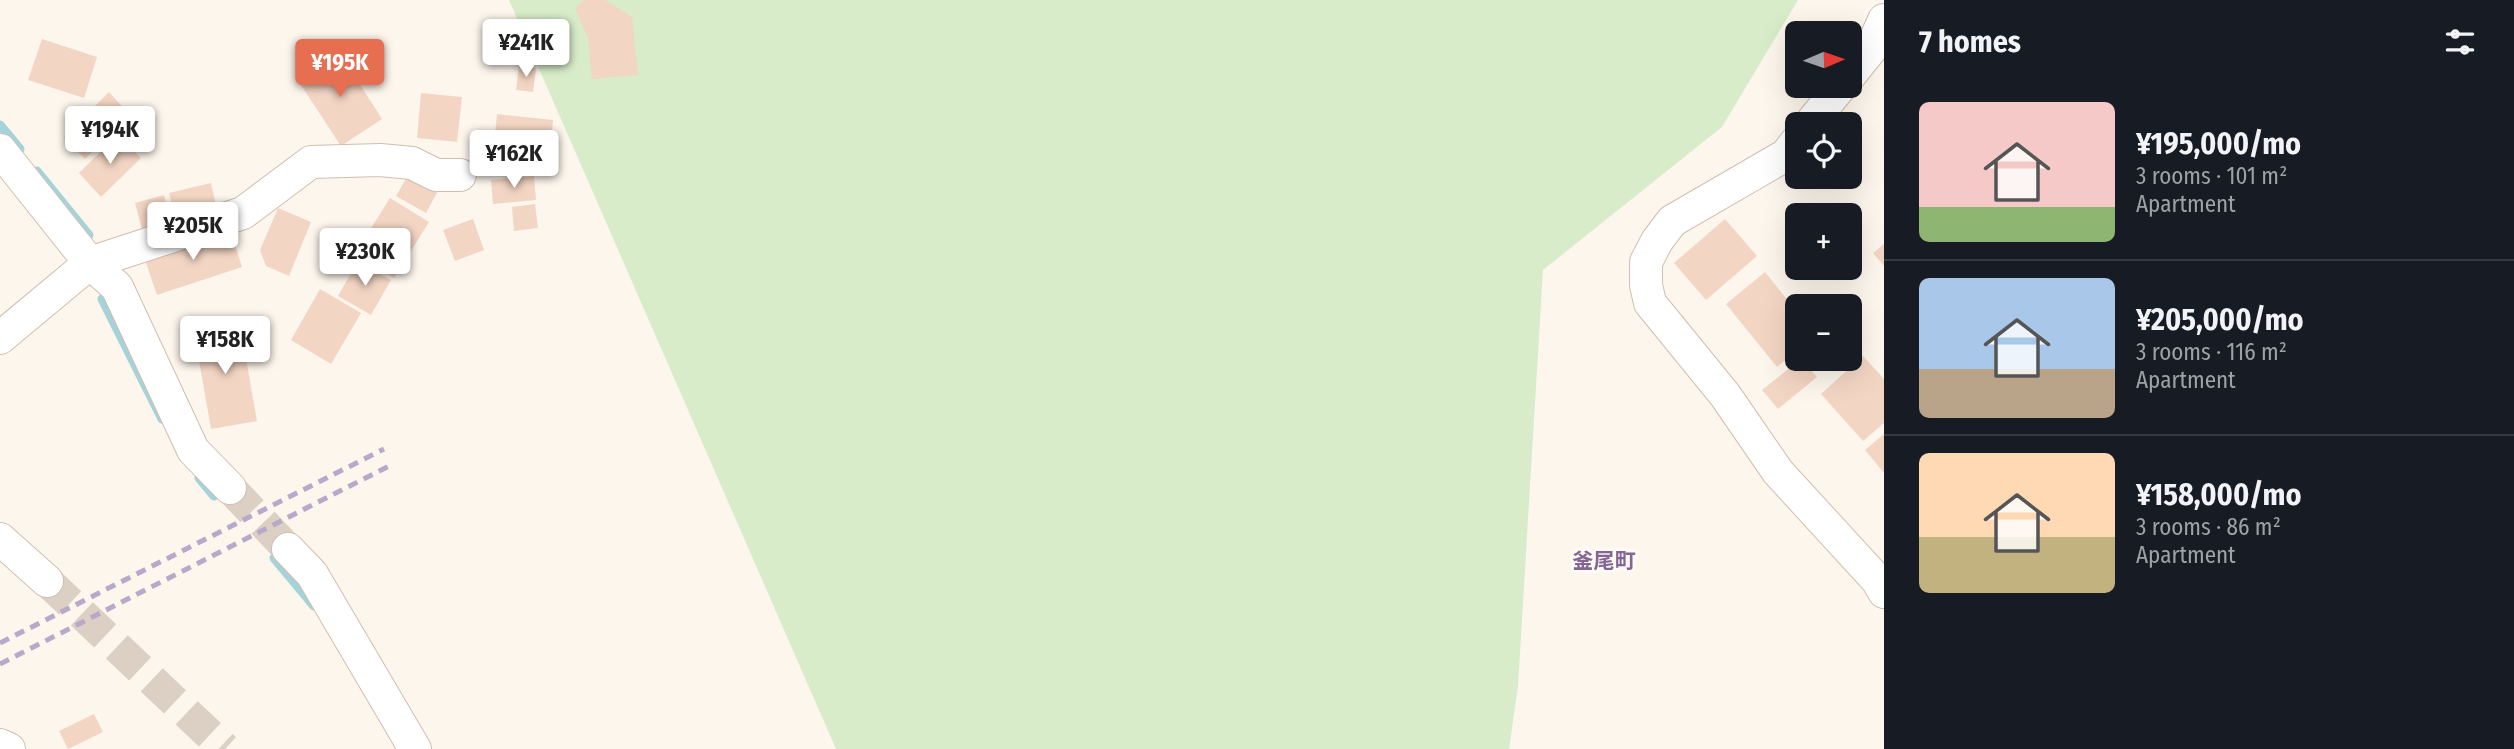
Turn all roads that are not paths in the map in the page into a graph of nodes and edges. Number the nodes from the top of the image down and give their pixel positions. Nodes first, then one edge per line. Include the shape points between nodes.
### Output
1 (1884, 20) edge
2 (1862, 60) edge
3 (1831, 98) edge
4 (1820, 112) edge
5 (0, 150) edge
6 (1785, 156) edge
7 (460, 175) dead end
8 (90, 263) junction
9 (0, 338) edge
10 (230, 488) tunnel mouth
11 (0, 539) edge
12 (288, 549) tunnel mouth
13 (47, 581) tunnel mouth
14 (1884, 592) edge
15 (0, 745) edge
16 (9, 749) edge
17 (415, 749) edge

1 - 2 street
3 - 4 street
5 - 8 street
6 - 14 street via 1672,222 1646,262 1650,303 1725,395 1778,472
7 - 8 street via 436,175 412,163 380,160 311,162 243,213
8 - 9 street
8 - 10 street via 117,287 193,450
11 - 13 street
12 - 17 street via 312,574
15 - 16 street

